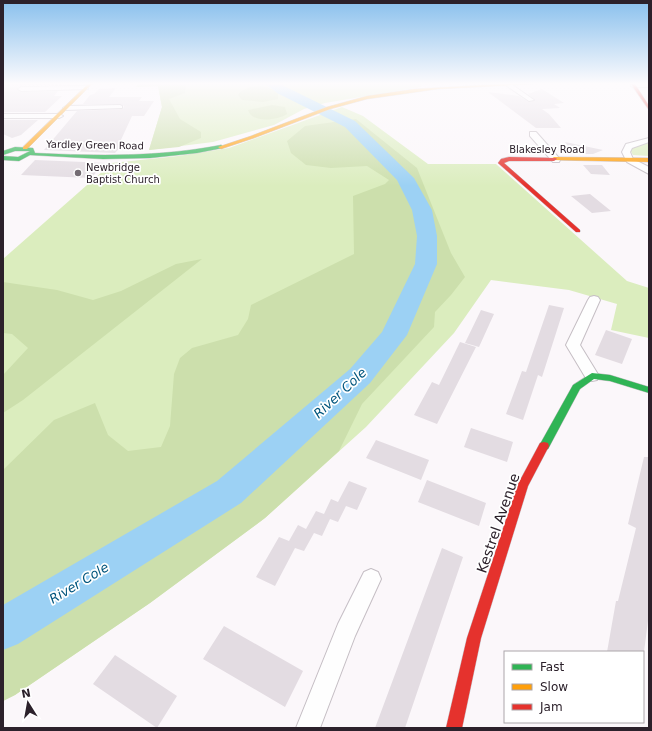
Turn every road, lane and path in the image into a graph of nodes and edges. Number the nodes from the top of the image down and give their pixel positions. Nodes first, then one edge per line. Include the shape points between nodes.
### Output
1 (57, 118) edge
2 (299, 118) edge
3 (533, 134) dead end
4 (649, 140) edge
5 (28, 151) junction
6 (3, 153) edge
7 (7, 159) edge
8 (556, 160) junction
9 (630, 160) junction
10 (649, 160) edge
11 (3, 166) edge
12 (649, 171) edge
13 (578, 231) dead end
14 (594, 300) dead end
15 (592, 376) junction
16 (649, 390) edge
17 (371, 579) dead end
18 (308, 728) edge
19 (454, 728) edge

1 - 5 street
2 - 5 street, Yardley Green Road via 257,136 187,153 98,158
3 - 8 street
4 - 9 street via 629,146 626,152
5 - 6 street via 11,150
5 - 7 street via 20,158
7 - 11 street
8 - 9 street, Blakesley Road
8 - 13 street, Blakesley Road via 501,162
9 - 10 street, Blakesley Road
9 - 12 street
14 - 15 street via 573,345
15 - 16 street via 610,378
15 - 19 street, Kestrel Avenue via 576,387 523,486 474,638
17 - 18 street via 346,632

